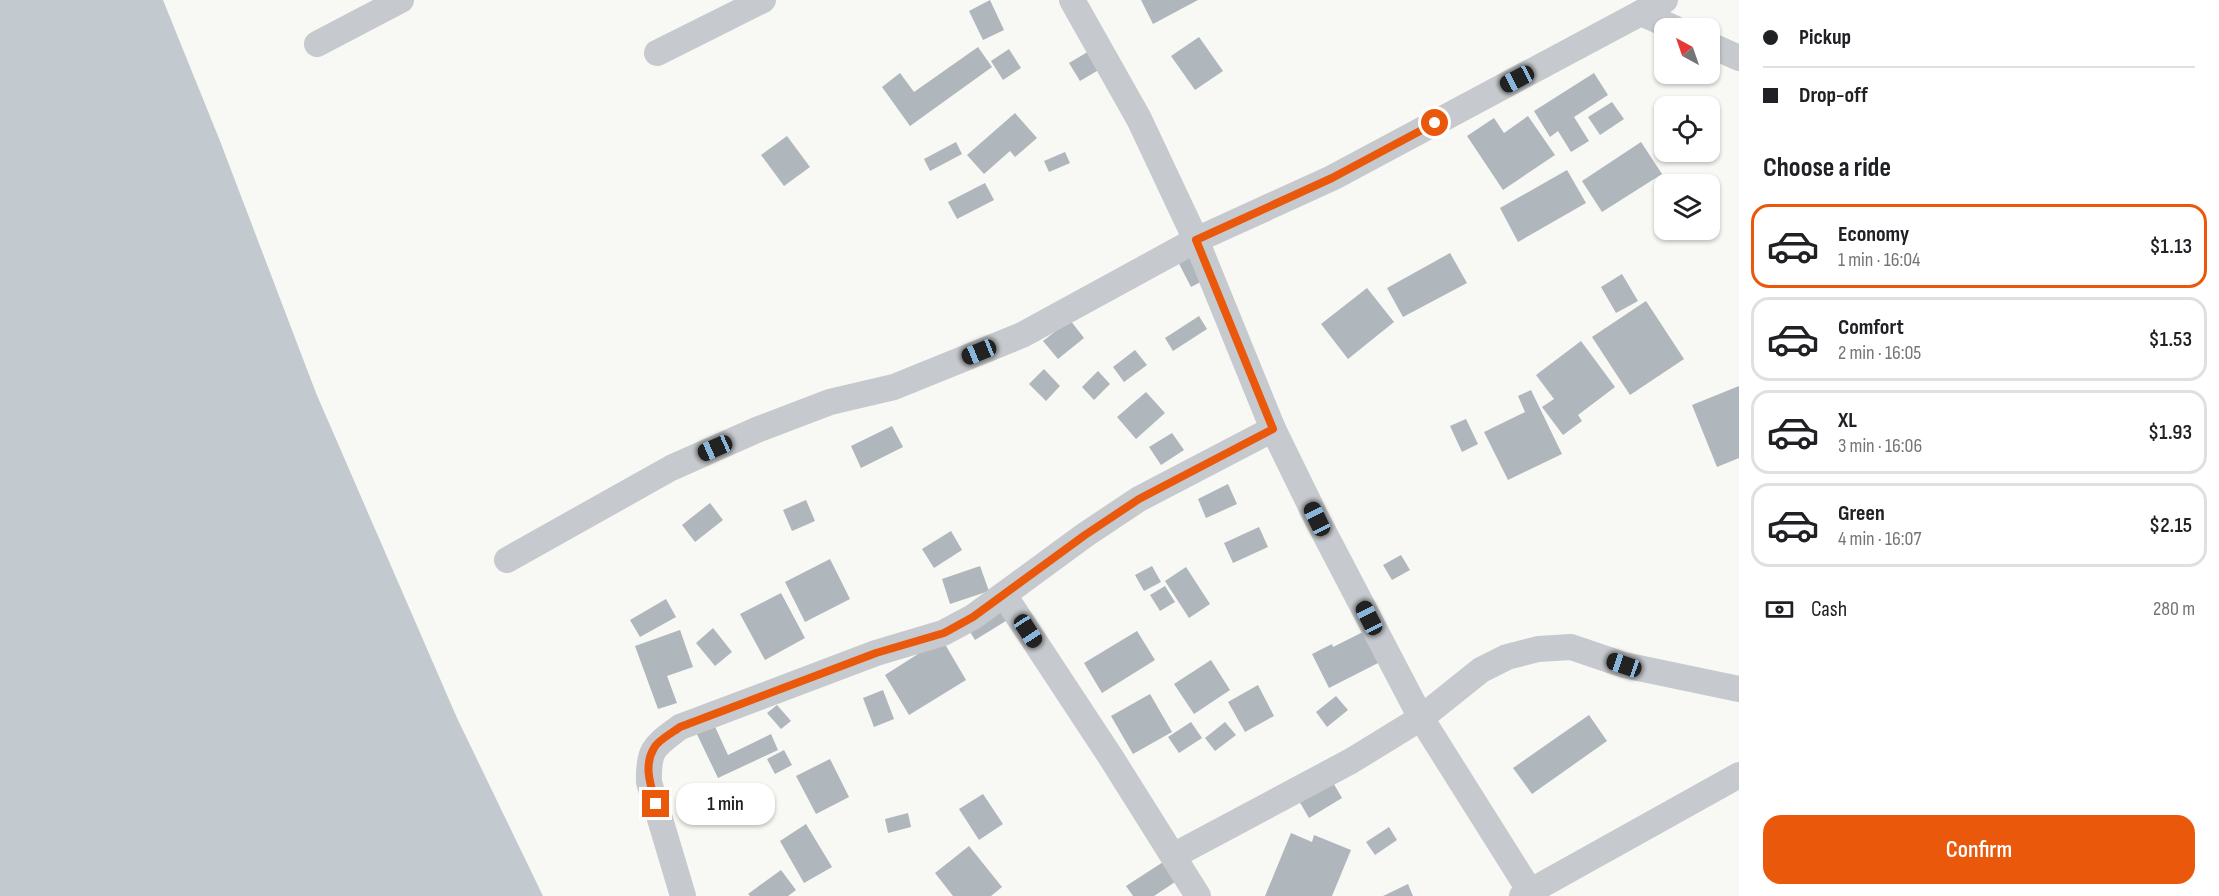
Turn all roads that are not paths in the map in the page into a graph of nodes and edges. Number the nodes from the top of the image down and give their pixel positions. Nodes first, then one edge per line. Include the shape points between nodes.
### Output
1 (401, 0) edge
2 (763, 0) edge
3 (1072, 0) edge
4 (1665, 0) edge
5 (1641, 13) junction
6 (1654, 19) edge
7 (317, 44) dead end
8 (1720, 49) edge
9 (657, 53) dead end
10 (1739, 58) edge
11 (1196, 240) junction
12 (1273, 429) junction
13 (507, 560) dead end
14 (1004, 595) junction
15 (1739, 689) edge
16 (1421, 718) junction
17 (1739, 775) edge
18 (1173, 856) junction
19 (1528, 894) edge
20 (683, 896) edge
21 (1198, 896) edge

1 - 7 street
2 - 9 street
3 - 11 street via 1139,119
4 - 5 street
5 - 6 street
5 - 11 street via 1332,178
8 - 10 street
11 - 12 street
11 - 13 street via 1022,336 894,387 830,402 671,468
12 - 14 street via 1139,499
12 - 16 street
14 - 18 street
14 - 20 street via 944,633 876,653 680,727 654,747 648,764 649,782
15 - 16 street via 1624,665 1571,647 1538,649 1507,657 1481,670
16 - 18 street via 1351,761
16 - 19 street
17 - 19 street
18 - 21 street

